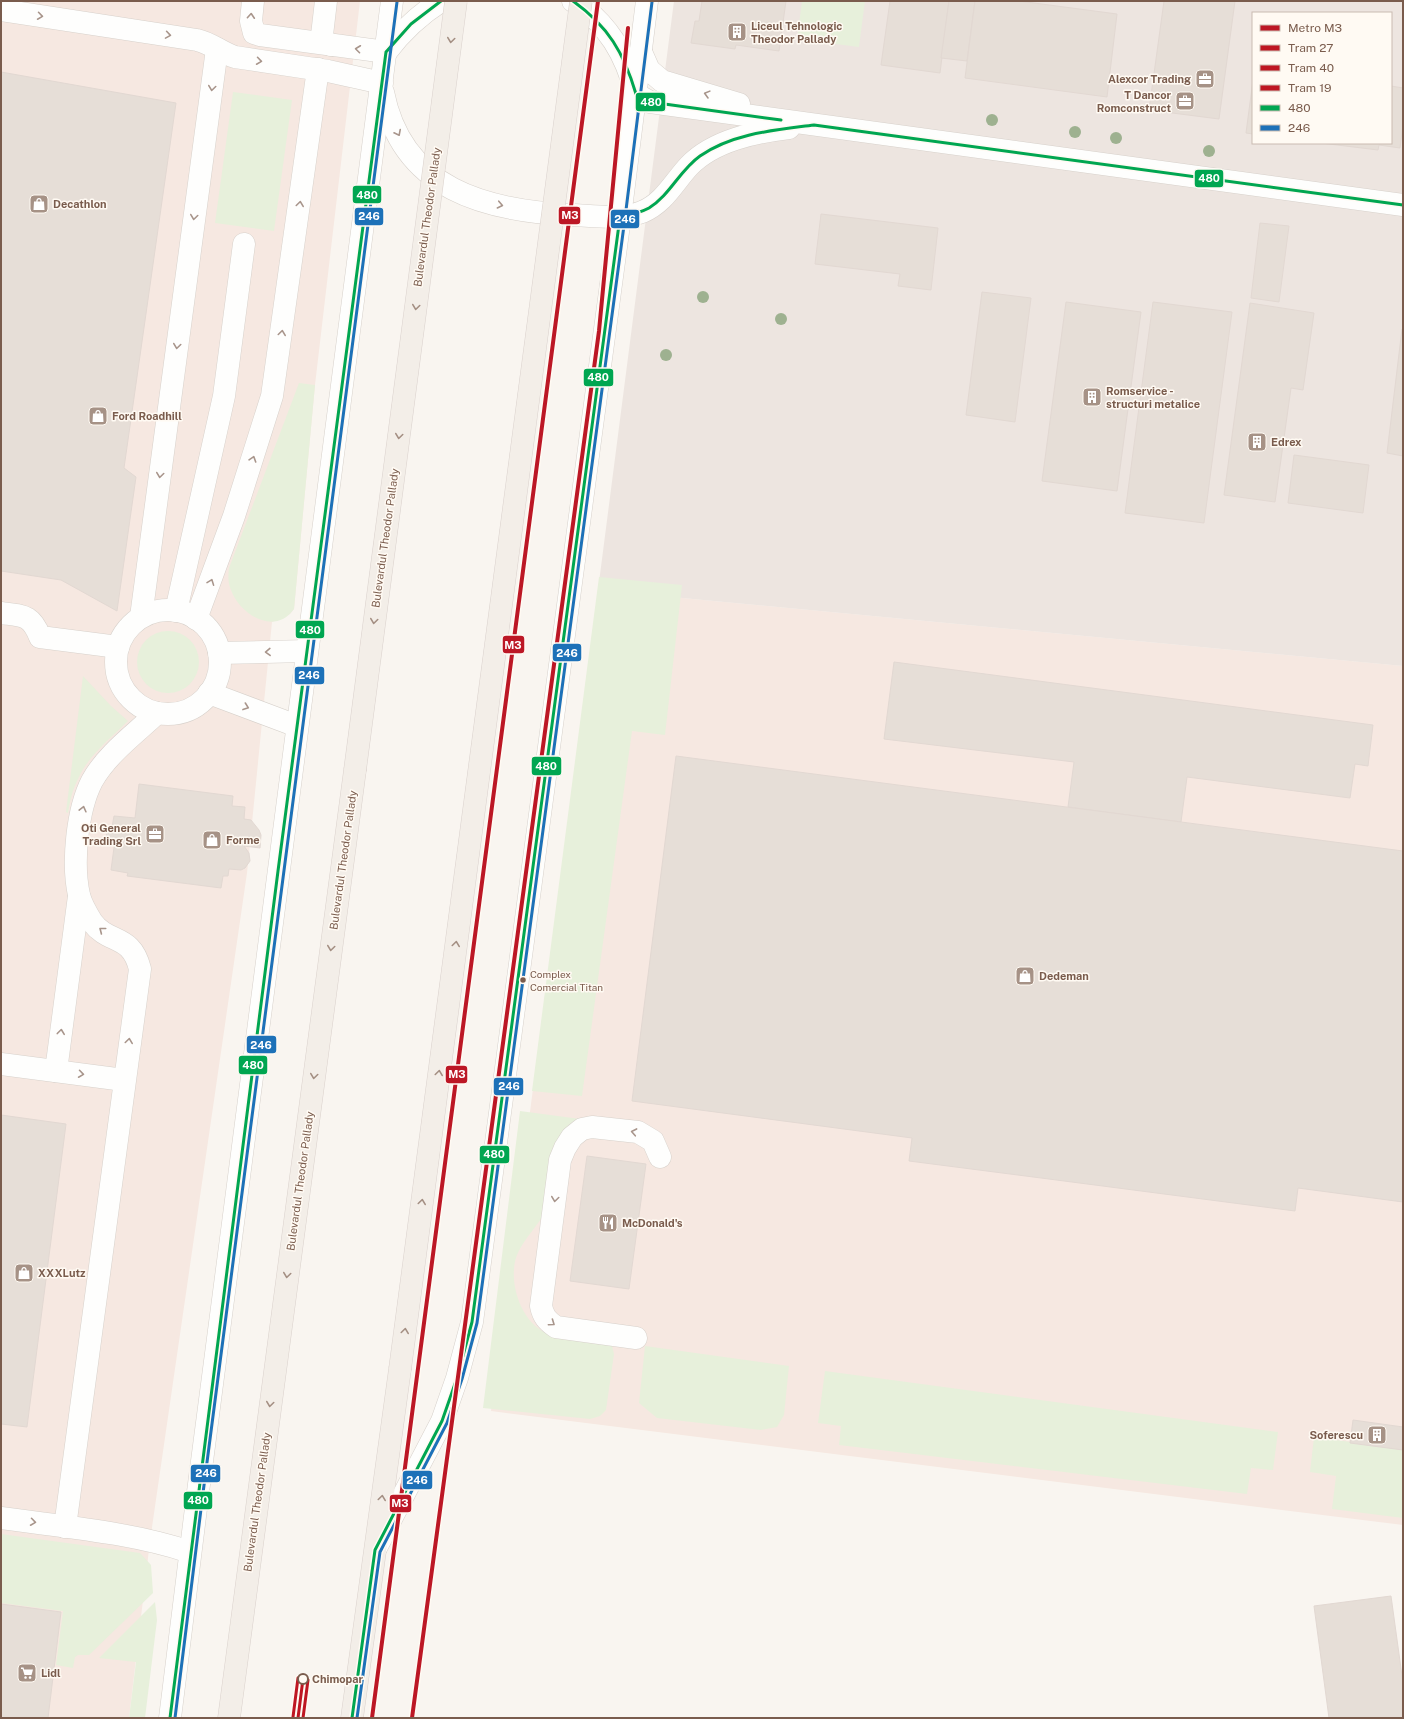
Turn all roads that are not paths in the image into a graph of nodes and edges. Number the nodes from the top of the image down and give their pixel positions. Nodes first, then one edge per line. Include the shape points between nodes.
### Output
1 (253, 1) edge
2 (326, 1) edge
3 (392, 1) edge
4 (441, 1) edge
5 (456, 1) edge
6 (573, 1) edge
7 (581, 1) edge
8 (647, 1) edge
9 (1, 10) edge
10 (331, 45) junction
11 (217, 49) junction
12 (386, 52) junction
13 (641, 52) junction
14 (318, 69) junction
15 (382, 83) junction
16 (636, 94) junction
17 (783, 120) junction
18 (814, 125) junction
19 (1403, 205) edge
20 (620, 217) junction
21 (244, 244) dead end
22 (176, 611) junction
23 (1, 613) edge
24 (141, 617) junction
25 (196, 619) junction
26 (118, 647) junction
27 (307, 651) junction
28 (219, 653) junction
29 (209, 693) junction
30 (157, 713) junction
31 (297, 726) junction
32 (79, 896) junction
33 (1, 1064) edge
34 (56, 1071) junction
35 (124, 1080) junction
36 (660, 1157) dead end
37 (636, 1338) dead end
38 (1, 1518) edge
39 (65, 1527) junction
40 (375, 1550) junction
41 (190, 1552) junction
42 (170, 1718) edge
43 (229, 1718) edge
44 (352, 1718) edge

10 -> 1 street via 254,33 251,22
2 - 10 street via 322,36 325,42
3 - 12 street
4 - 12 street via 409,25
5 -> 43 main road, Bulevardul Theodor Pallady, bridge
6 - 16 street via 600,22 615,41 627,63
40 -> 7 main road, bridge
8 - 13 street
9 -> 11 street via 203,41
12 -> 10 street
11 -> 14 street via 244,59
11 -> 24 street
12 - 15 street
13 - 16 street
17 -> 13 street via 726,99 662,81 649,70
14 - 15 street
25 -> 14 street via 234,516 272,396
15 -> 20 street via 392,121 406,149 426,172 449,188 481,200 519,209 565,215
15 - 27 street
16 - 17 street via 650,102
16 - 20 street
17 - 18 street
18 - 19 street
18 - 20 street via 763,132 716,147 691,164 652,207 635,215
20 - 40 street via 472,1322 442,1421
21 - 22 street via 224,396
22 - 24 street via 154,612
22 - 25 street
23 - 26 street via 24,616 32,621 40,637
24 - 26 street via 123,635
25 - 28 street via 207,628 215,640
26 - 30 street via 116,664 119,681 128,696 142,707
27 -> 28 street
27 - 31 street
28 - 29 street via 216,681
29 - 30 street via 199,704 186,711 172,714
29 -> 31 street
32 -> 30 street via 76,875 80,822 92,782 105,763
31 - 41 street
34 -> 32 street
35 -> 32 street via 140,969 132,949 94,924
33 - 34 street
34 -> 35 street
35 - 39 street
36 -> 37 street via 653,1141 638,1132 592,1127 572,1137 560,1160 541,1306 543,1315 556,1327
38 -> 39 street
39 - 41 street via 140,1538
40 - 44 main road
41 - 42 street

